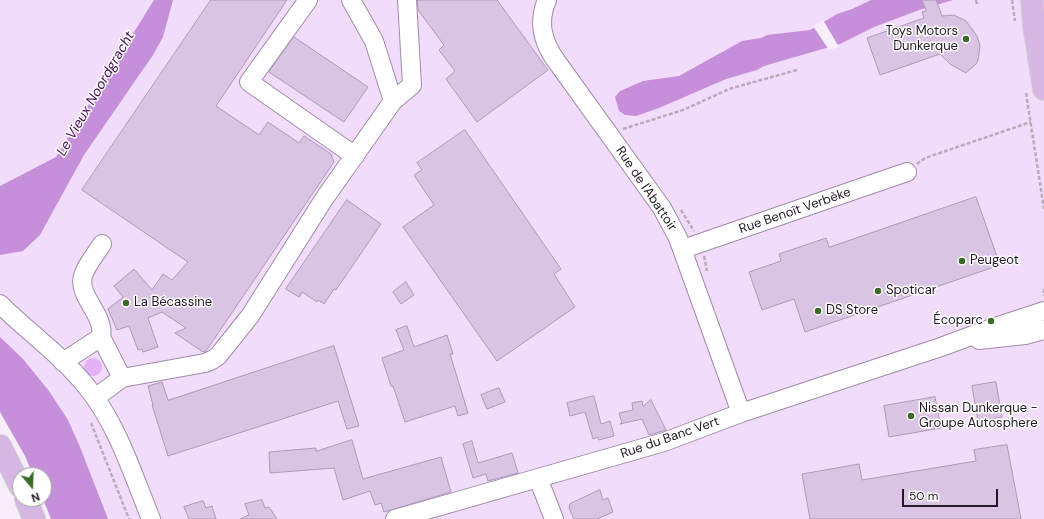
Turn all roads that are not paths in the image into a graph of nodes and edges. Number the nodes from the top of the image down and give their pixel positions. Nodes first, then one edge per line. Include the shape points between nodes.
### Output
1 (308, 0) edge
2 (351, 0) edge
3 (407, 0) edge
4 (547, 0) edge
5 (1032, 0) edge
6 (1035, 90) edge
7 (393, 101) junction
8 (355, 156) junction
9 (907, 172) road end
10 (102, 244) dead end
11 (683, 249) junction
12 (0, 304) edge
13 (1044, 311) edge
14 (1044, 320) edge
15 (1044, 330) edge
16 (101, 337) junction
17 (973, 341) junction
18 (941, 348) junction
19 (63, 362) junction
20 (122, 378) junction
21 (95, 398) junction
22 (741, 413) junction
23 (0, 446) edge
24 (12, 470) edge
25 (538, 478) junction
26 (29, 507) edge
27 (34, 519) edge
28 (151, 519) edge
29 (395, 519) edge
30 (554, 519) edge

1 - 8 street via 249,82
2 - 7 street via 374,41
3 - 7 street via 412,84
4 - 11 street, Rue de l'Abattoir via 542,22 547,47 667,216
5 - 6 main road
7 - 8 street
8 - 20 street via 324,199 250,316 218,356 205,363
9 - 11 street, Rue Benoît Verbèke
10 - 16 street via 82,281 102,326
11 - 22 street, Rue de l'Abattoir
12 - 19 street
13 - 18 street, Rue du Banc Vert
14 - 17 street, Rue du Banc Vert
15 - 17 street, Rue du Banc Vert via 1025,335
16 - 19 street
16 - 20 street
17 - 18 street, Rue du Banc Vert
18 - 22 street, Rue du Banc Vert
19 - 21 street
20 - 21 street
21 - 28 street via 110,422
22 - 25 street, Rue du Banc Vert via 664,442
23 - 24 main road
25 - 29 street, Rue du Banc Vert
25 - 30 street
26 - 27 main road

